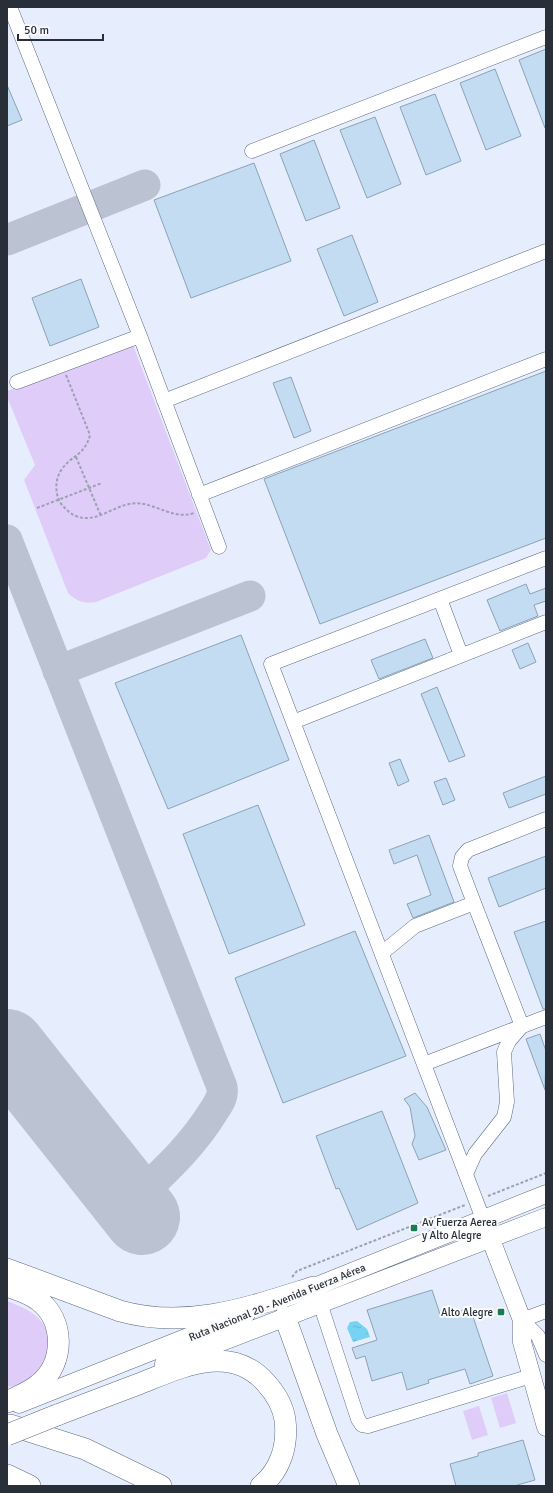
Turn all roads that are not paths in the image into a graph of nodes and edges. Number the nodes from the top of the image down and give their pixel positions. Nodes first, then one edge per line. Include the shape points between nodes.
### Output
1 (10, 7) edge
2 (546, 37) edge
3 (252, 152) dead end
4 (546, 251) edge
5 (140, 336) junction
6 (546, 359) edge
7 (17, 382) dead end
8 (164, 401) junction
9 (199, 495) junction
10 (219, 547) dead end
11 (546, 558) edge
12 (440, 599) junction
13 (546, 622) edge
14 (461, 655) junction
15 (293, 722) junction
16 (546, 819) edge
17 (474, 903) junction
18 (382, 953) junction
19 (546, 1017) edge
20 (522, 1026) junction
21 (424, 1064) junction
22 (466, 1174) junction
23 (546, 1194) edge
24 (546, 1217) edge
25 (483, 1219) junction
26 (490, 1238) junction
27 (7, 1269) edge
28 (7, 1286) edge
29 (317, 1295) junction
30 (546, 1311) edge
31 (285, 1317) junction
32 (522, 1320) junction
33 (546, 1356) edge
34 (531, 1376) junction
35 (15, 1402) edge
36 (52, 1413) junction
37 (7, 1425) edge
38 (546, 1427) edge
39 (7, 1434) edge
40 (7, 1475) edge
41 (30, 1486) edge
42 (131, 1486) edge
43 (161, 1486) edge
44 (261, 1486) edge
45 (349, 1486) edge

1 - 5 street
2 - 3 street
4 - 8 street
5 - 7 street
5 - 8 street
6 - 9 street
8 - 9 street
9 - 10 street
11 - 12 street
12 - 14 street
12 - 15 street via 271,664
13 - 14 street
14 - 15 street
15 - 18 street
16 - 17 street via 468,850 462,857 460,866
17 - 18 street via 415,926
17 - 20 street
18 - 21 street
19 - 20 street
20 - 21 street
20 - 22 street via 509,1041 504,1052 507,1102 504,1117 475,1154
21 - 22 street
22 - 25 street
23 - 25 main road, Ruta Nacional 20 - Avenida Fuerza Aérea
24 - 26 main road, Ruta Nacional 20 - Avenida Fuerza Aérea
25 - 26 main road
25 - 29 main road, Ruta Nacional 20 - Avenida Fuerza Aérea
26 - 29 main road, Ruta Nacional 20 - Avenida Fuerza Aérea
26 - 32 main road
27 - 29 highway via 120,1311 165,1318 196,1318 223,1314
28 - 35 highway via 28,1294 48,1309 54,1319 58,1336 57,1354 50,1373
29 - 31 main road, Ruta Nacional 20 - Avenida Fuerza Aérea
29 - 34 street via 362,1425 368,1426
29 - 35 main road, Ruta Nacional 20 - Avenida Fuerza Aérea
30 - 32 street
31 - 36 main road, Ruta Nacional 20 - Avenida Fuerza Aérea
31 - 45 highway via 327,1434
32 - 33 street via 538,1336
32 - 34 main road via 522,1342
34 - 38 main road
36 - 39 highway, bridge
36 - 44 highway via 187,1365 213,1361 238,1364 252,1370 272,1390 284,1418 286,1431 282,1458 275,1471
37 - 42 highway
37 - 43 highway via 85,1449
40 - 41 highway

